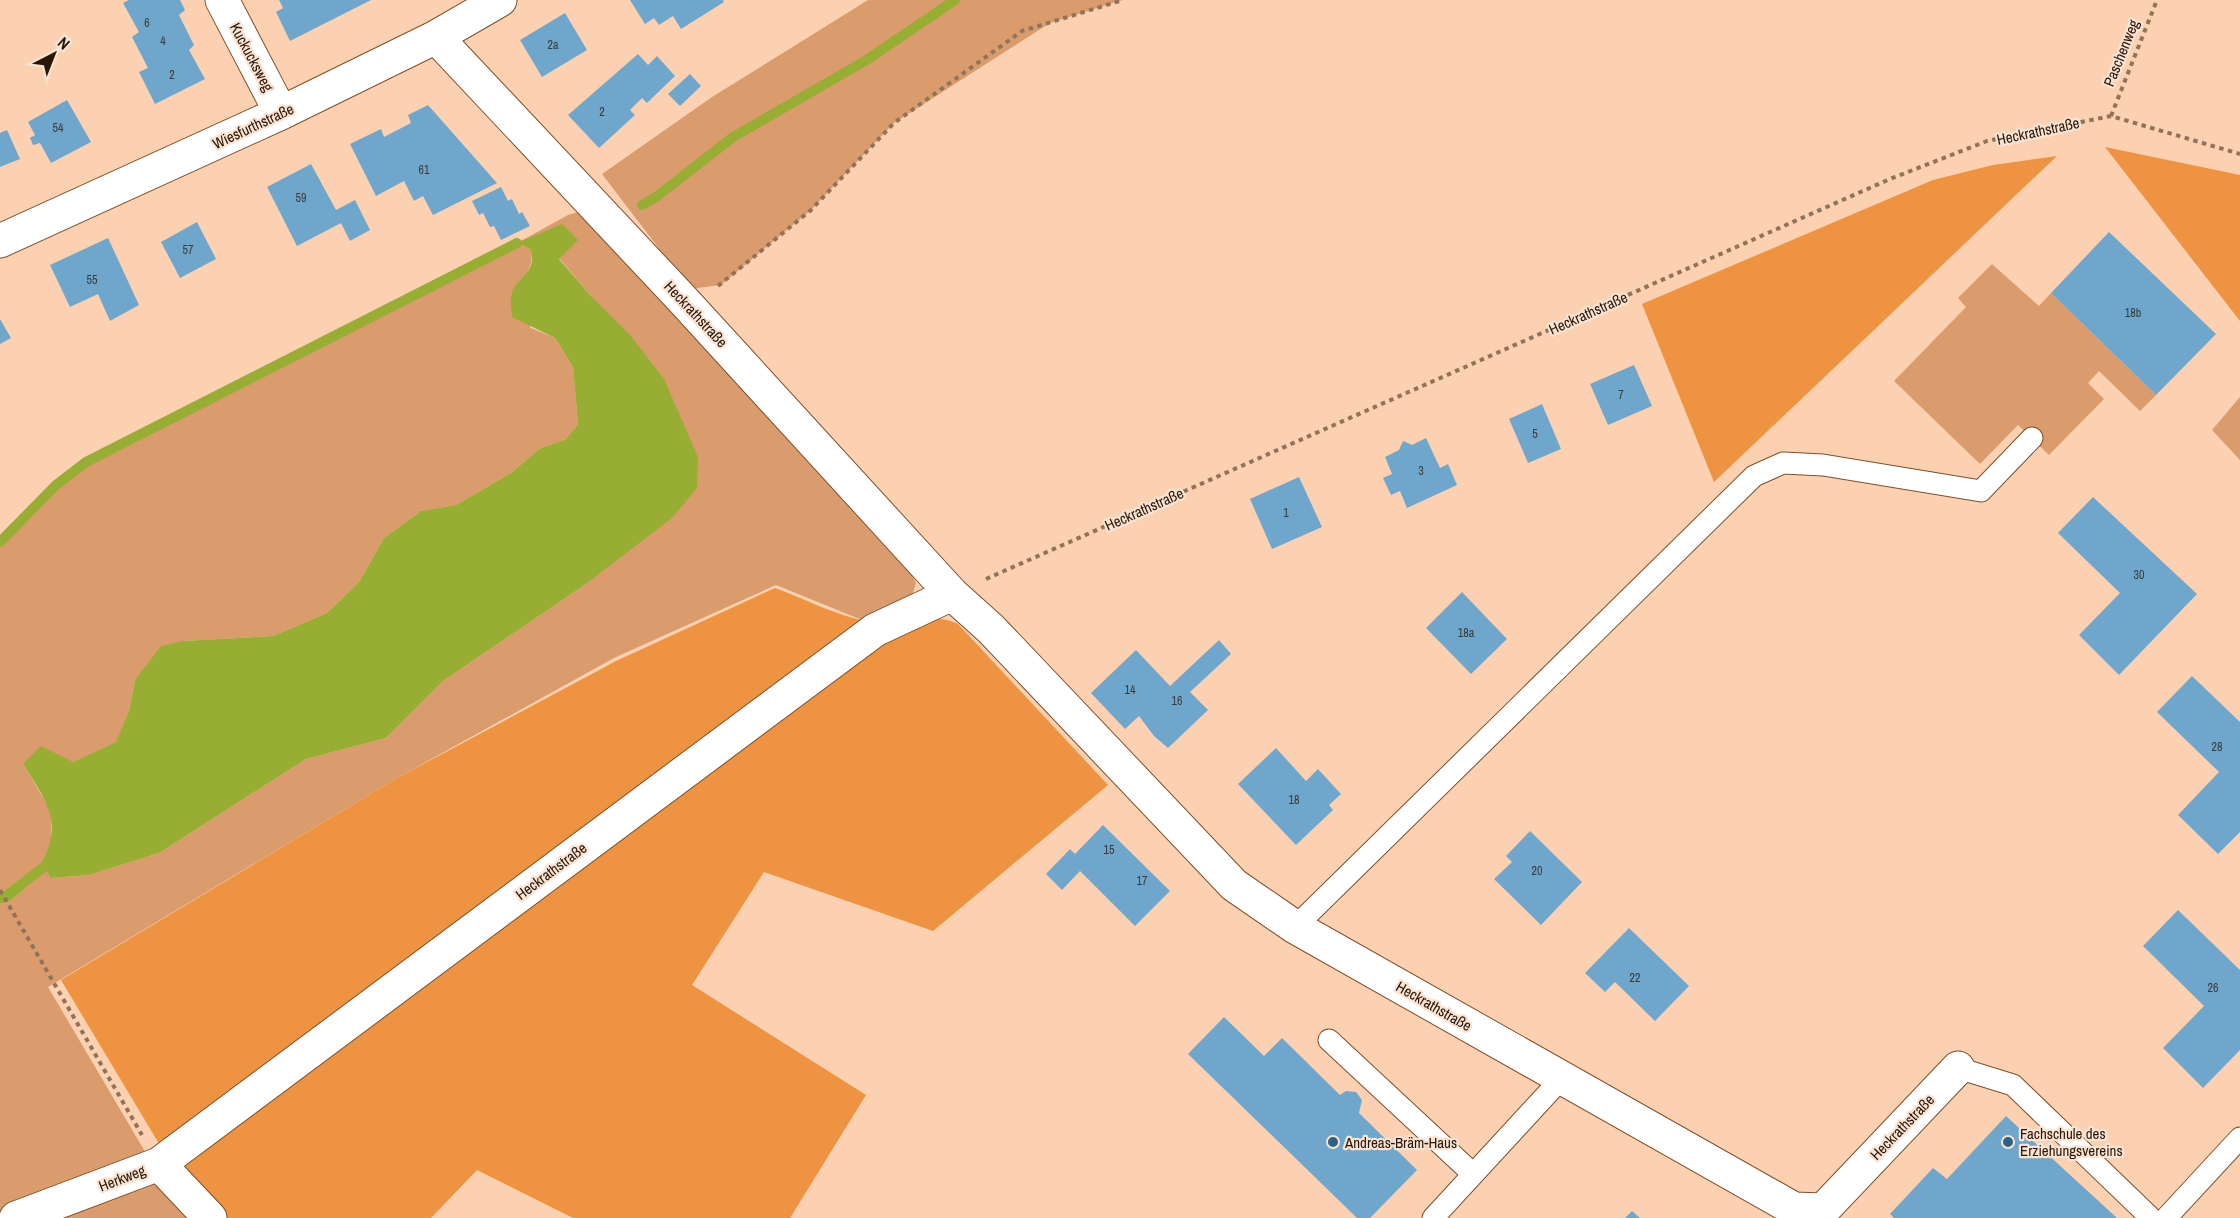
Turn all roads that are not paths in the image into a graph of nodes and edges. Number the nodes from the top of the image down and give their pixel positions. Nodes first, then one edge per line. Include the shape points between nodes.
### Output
1 (222, 0) edge
2 (500, 0) edge
3 (436, 37) junction
4 (281, 113) junction
5 (0, 241) edge
6 (2032, 438) dead end
7 (952, 594) junction
8 (1295, 927) junction
9 (1329, 1040) dead end
10 (1958, 1068) joint
11 (1562, 1078) junction
12 (2240, 1137) edge
13 (159, 1164) junction
14 (1473, 1174) junction
15 (1794, 1214) edge
16 (16, 1218) edge
17 (210, 1218) edge
18 (1433, 1218) edge
19 (2151, 1218) edge
20 (2166, 1218) edge

1 - 4 street, Kuckucksweg
2 - 3 street, Wiesfurthstraße
3 - 4 street, Wiesfurthstraße
3 - 7 street, Heckrathstraße
4 - 5 street, Wiesfurthstraße
6 - 8 lane via 1981,491 1822,465 1783,463 1754,477
7 - 8 street, Heckrathstraße via 991,629 1234,885
7 - 13 street, Heckrathstraße via 874,630
8 - 11 street, Heckrathstraße
9 - 14 lane
10 - 15 street, Heckrathstraße via 1823,1210
10 - 19 lane via 2013,1085
11 - 14 lane
11 - 15 street, Heckrathstraße
12 - 20 lane
13 - 16 street, Herkweg
13 - 17 street, Herkweg
14 - 18 lane

